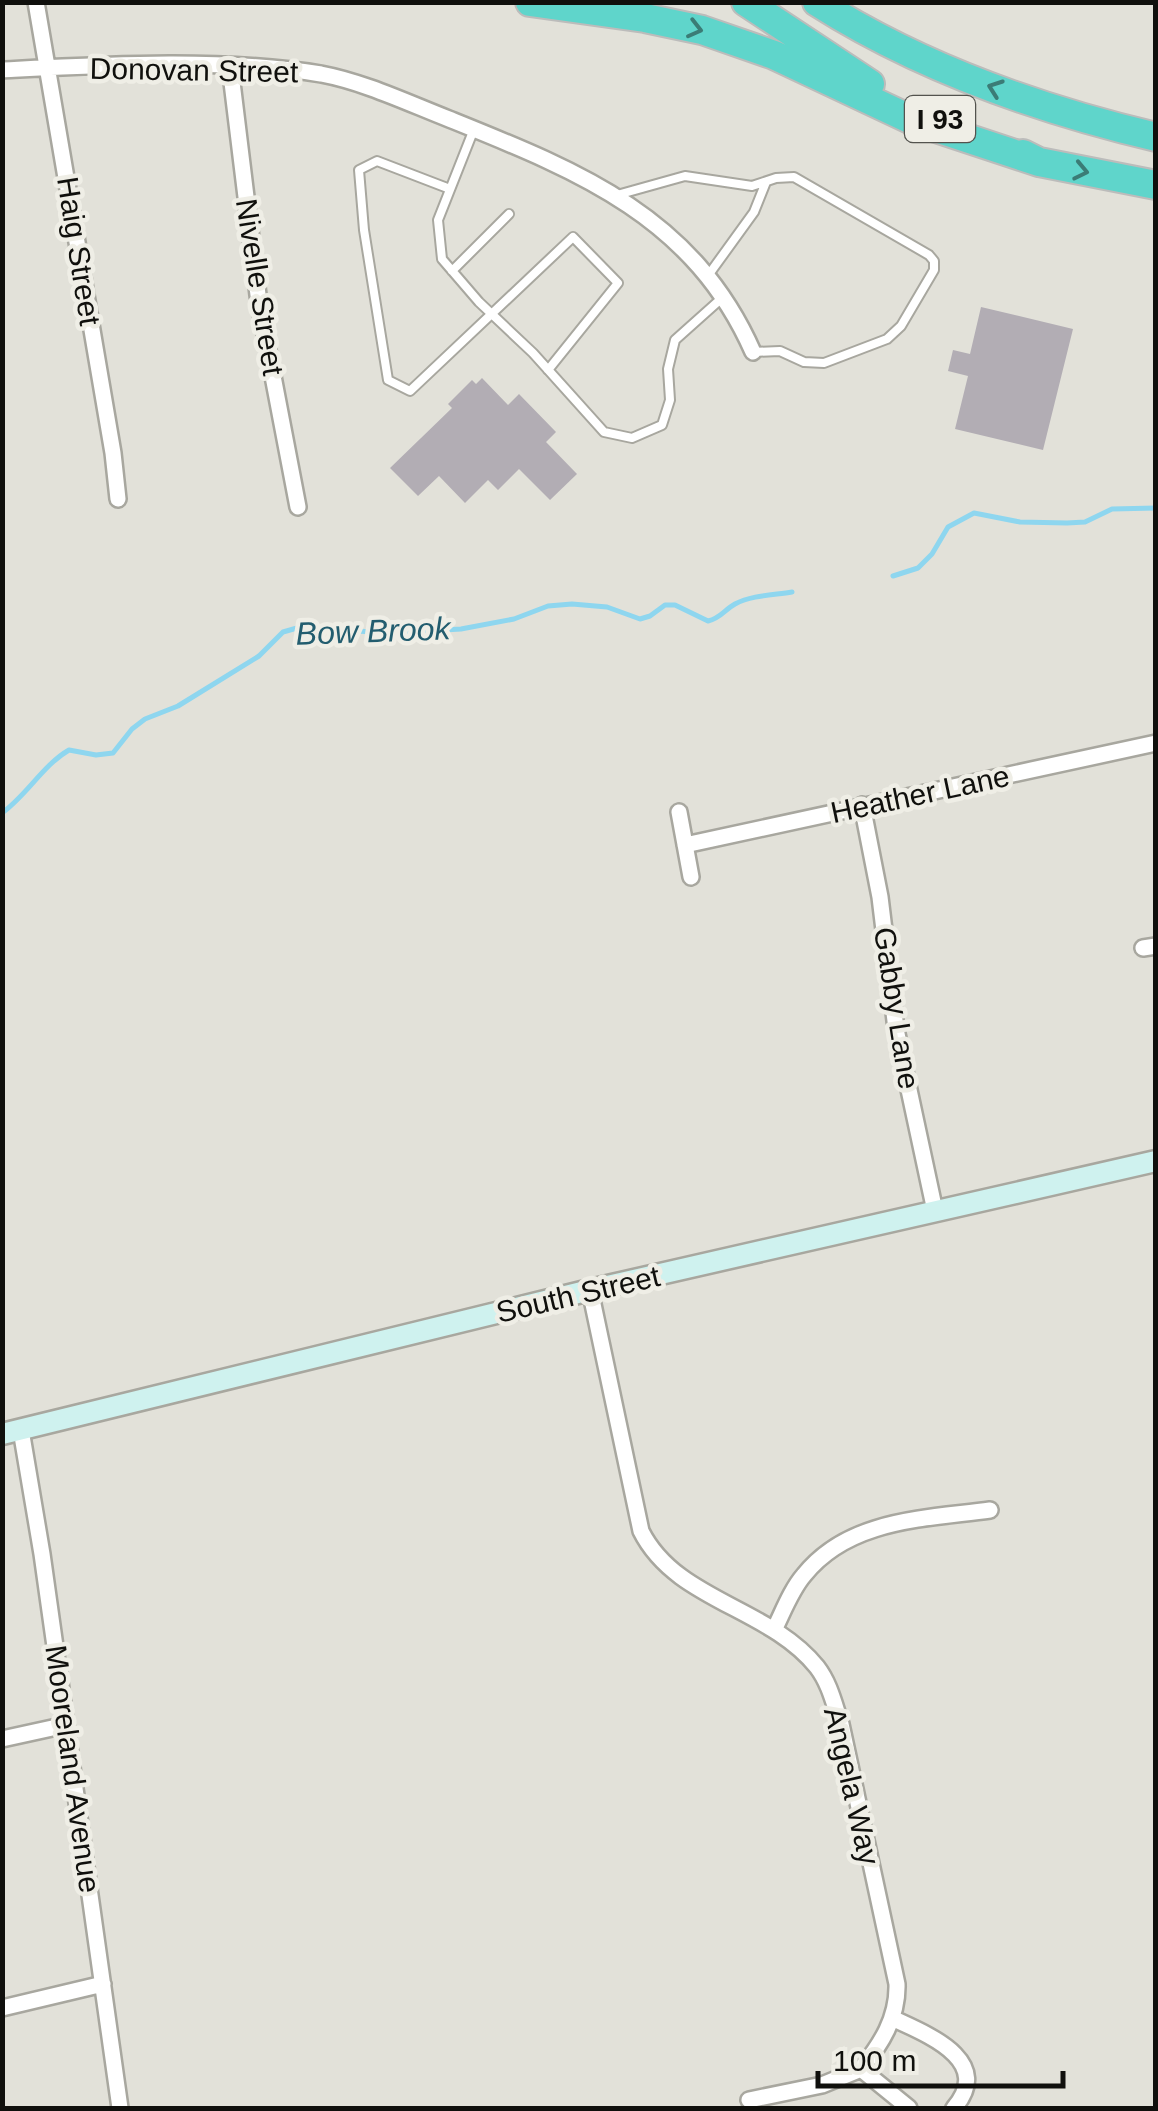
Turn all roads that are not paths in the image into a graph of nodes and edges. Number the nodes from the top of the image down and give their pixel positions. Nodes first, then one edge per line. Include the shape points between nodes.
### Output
1 (36, 2) edge
2 (530, 2) edge
3 (746, 2) edge
4 (817, 2) edge
5 (838, 2) edge
6 (902, 48) junction
7 (230, 66) junction
8 (49, 68) junction
9 (2, 70) edge
10 (474, 129) junction
11 (1156, 137) edge
12 (1040, 162) junction
13 (766, 182) junction
14 (1156, 185) edge
15 (450, 189) junction
16 (616, 195) junction
17 (508, 214) dead end
18 (452, 270) junction
19 (708, 277) junction
20 (722, 298) junction
21 (492, 315) junction
22 (753, 352) joint
23 (548, 370) junction
24 (118, 499) dead end
25 (298, 507) dead end
26 (1156, 744) edge
27 (862, 805) junction
28 (679, 812) dead end
29 (685, 845) junction
30 (691, 877) dead end
31 (1156, 1161) edge
32 (935, 1211) junction
33 (590, 1290) junction
34 (12, 1432) edge
35 (990, 1510) dead end
36 (774, 1630) junction
37 (66, 1725) junction
38 (2, 1739) edge
39 (103, 1984) junction
40 (2, 2008) edge
41 (892, 2018) junction
42 (860, 2068) junction
43 (749, 2100) dead end
44 (120, 2108) edge
45 (909, 2108) edge
46 (954, 2108) edge

1 - 8 street, Haig Street
2 -> 12 highway via 702,30 774,55 912,120
3 - 12 highway, I 93 via 876,88
4 - 6 highway, I 93
5 - 6 highway
11 -> 6 highway, I 93 via 992,87
7 - 8 street, Donovan Street
7 - 10 street, Donovan Street via 325,75
7 - 25 street, Nivelle Street via 259,303
8 - 9 street, Donovan Street
8 - 24 street, Haig Street
10 - 15 lane
10 - 16 street, Donovan Street
12 -> 14 highway, I 93
13 - 16 lane via 740,186 686,176
13 - 19 lane via 754,212
13 - 22 lane via 806,182 929,255 934,270 887,339 824,363
15 - 18 lane via 438,220 442,258
15 - 21 lane via 377,161 360,170 388,380 410,391
16 - 19 street, Donovan Street via 655,223
17 - 18 lane
18 - 21 lane
19 - 20 street
20 - 22 street
20 - 23 lane via 675,340 662,425 632,438 604,432
21 - 23 lane
21 - 23 lane via 573,237 618,283
26 - 27 street, Heather Lane
27 - 29 street, Heather Lane
27 - 32 street, Gabby Lane via 896,1030
28 - 29 street
29 - 30 street
31 - 32 main road, South Street
32 - 33 main road, South Street
33 - 34 main road, South Street
33 - 36 street, Angela Way via 650,1548 678,1576
34 - 37 street, Mooreland Avenue
35 - 36 street via 895,1523 846,1539 802,1576
36 - 41 street, Angela Way via 819,1670 841,1724 897,1984
37 - 38 street
37 - 39 street, Mooreland Avenue
39 - 40 street
39 - 44 street, Mooreland Avenue
41 - 42 street, Angela Way
41 - 46 street via 937,2038 959,2059 966,2081
42 - 43 street via 822,2085
42 - 45 street

